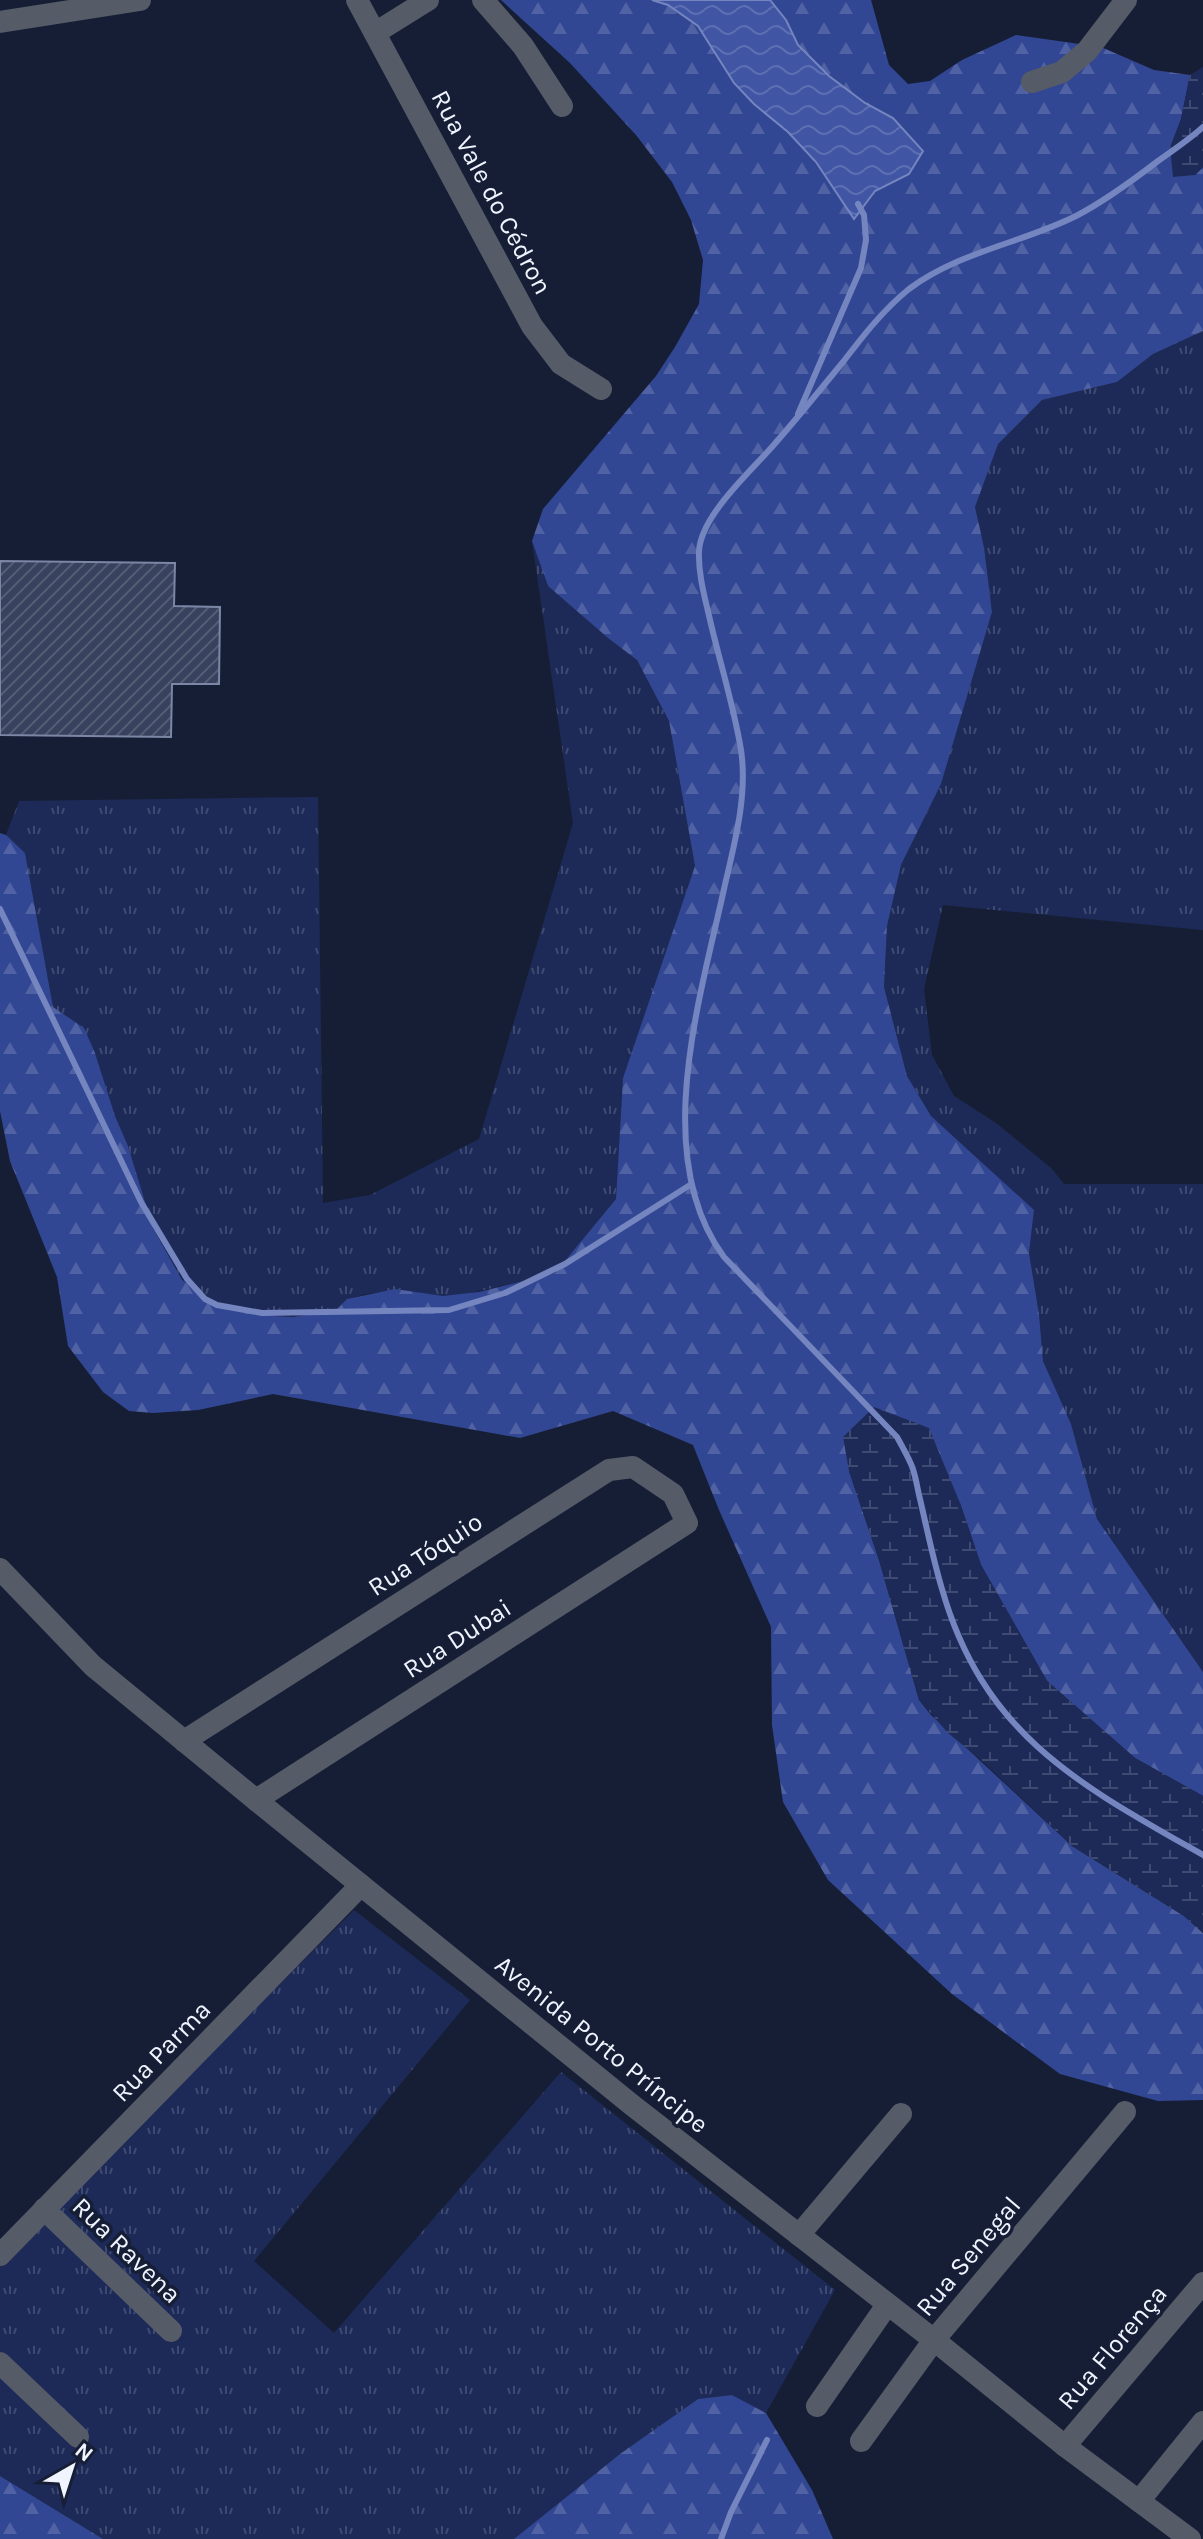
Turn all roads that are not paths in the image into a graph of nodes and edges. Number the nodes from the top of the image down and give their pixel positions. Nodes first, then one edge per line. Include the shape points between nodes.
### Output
1 (140, 0) edge
2 (357, 0) edge
3 (428, 0) edge
4 (483, 0) edge
5 (1126, 0) edge
6 (104, 3) edge
7 (0, 22) edge
8 (375, 33) junction
9 (1032, 82) dead end
10 (562, 106) dead end
11 (601, 389) dead end
12 (687, 1523) joint
13 (0, 1569) edge
14 (184, 1741) junction
15 (256, 1800) junction
16 (361, 1885) junction
17 (1125, 2112) dead end
18 (901, 2114) dead end
19 (44, 2209) junction
20 (799, 2235) junction
21 (0, 2255) edge
22 (1203, 2283) edge
23 (887, 2305) junction
24 (171, 2331) dead end
25 (934, 2340) junction
26 (0, 2363) edge
27 (817, 2406) dead end
28 (1203, 2422) edge
29 (78, 2437) dead end
30 (861, 2441) dead end
31 (1065, 2446) junction
32 (1139, 2501) junction
33 (1190, 2539) edge

1 - 6 street
2 - 8 street, Rua Vale do Cédron
3 - 8 street
4 - 10 street via 523,46
5 - 9 street via 1087,51 1062,72
6 - 7 street
8 - 11 street, Rua Vale do Cédron via 532,326 561,364
12 - 14 street, Rua Tóquio via 673,1494 633,1467 609,1470
12 - 15 street, Rua Dubai
13 - 14 street, Avenida Porto Príncipe via 93,1666
14 - 15 street, Avenida Porto Príncipe
15 - 16 street, Avenida Porto Príncipe
16 - 19 street, Rua Parma
16 - 20 street, Avenida Porto Príncipe
17 - 25 street, Rua Senegal
18 - 20 street
19 - 21 street, Rua Parma
19 - 24 street, Rua Ravena
20 - 23 street, Avenida Porto Príncipe
22 - 31 street, Rua Florença
23 - 25 street, Avenida Porto Príncipe
23 - 27 street
25 - 30 street, Rua Senegal
25 - 31 street, Avenida Porto Príncipe
26 - 29 street
28 - 32 street
31 - 32 street, Avenida Porto Príncipe
32 - 33 street, Avenida Porto Príncipe

